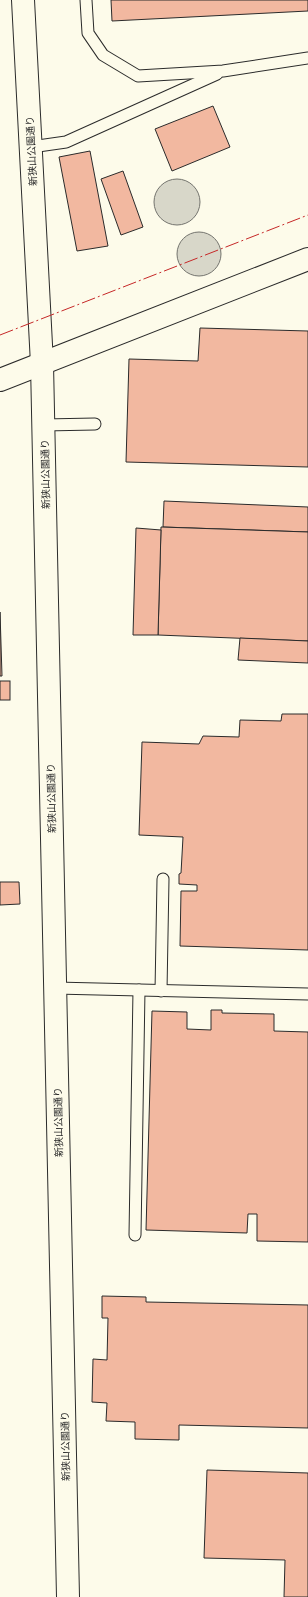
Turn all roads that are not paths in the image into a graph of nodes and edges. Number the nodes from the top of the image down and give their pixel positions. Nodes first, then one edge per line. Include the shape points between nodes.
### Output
1 (23, 0) edge
2 (86, 0) edge
3 (308, 58) edge
4 (223, 71) junction
5 (31, 147) junction
6 (308, 259) edge
7 (42, 364) junction
8 (0, 380) edge
9 (95, 424) dead end
10 (44, 425) junction
11 (163, 879) dead end
12 (55, 988) junction
13 (139, 990) junction
14 (161, 991) junction
15 (308, 994) edge
16 (135, 1235) dead end
17 (68, 1597) edge

1 - 5 street, 新狭山公園通り
2 - 4 lane via 88,33 103,55 138,76
3 - 4 lane
4 - 5 lane via 66,142
5 - 7 street, 新狭山公園通り
6 - 7 street
7 - 8 street
7 - 10 street, 新狭山公園通り
9 - 10 lane
10 - 12 street, 新狭山公園通り
11 - 14 lane
12 - 13 lane
12 - 17 street, 新狭山公園通り
13 - 14 lane
13 - 16 lane
14 - 15 lane

